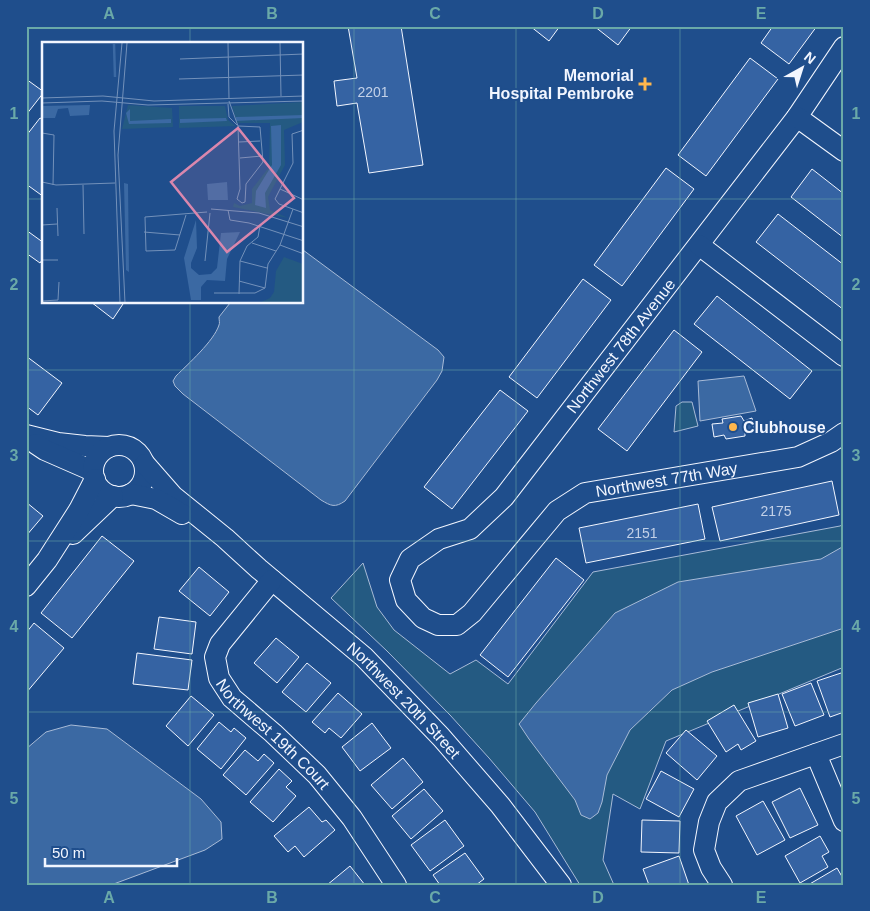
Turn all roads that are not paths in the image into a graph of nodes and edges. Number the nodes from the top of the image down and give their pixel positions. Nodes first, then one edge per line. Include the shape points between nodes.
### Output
1 (844, 47) edge
2 (798, 117) junction
3 (844, 151) edge
4 (699, 244) junction
5 (844, 356) edge
6 (844, 433) edge
7 (26, 436) edge
8 (109, 447) junction
9 (145, 464) junction
10 (94, 475) junction
11 (122, 495) junction
12 (225, 538) junction
13 (47, 560) junction
14 (272, 580) junction
15 (26, 586) edge
16 (423, 618) joint
17 (844, 744) edge
18 (816, 754) junction
19 (844, 821) edge
20 (396, 885) edge
21 (561, 885) edge
22 (722, 885) edge

1 - 2 street, Northwest 78th Avenue
2 - 3 street
2 - 4 street, Northwest 78th Avenue
4 - 5 street
4 - 16 street, Northwest 78th Avenue via 504,497 470,529 439,539 410,558 400,580 406,600
6 - 16 street, Northwest 77th Way via 798,457 585,493 557,511 472,613 457,625 438,625
7 - 8 street via 58,443
7 - 10 street via 45,450
8 - 9 street via 119,444 134,449
8 - 10 street via 94,463
9 - 11 street via 146,473 138,489
9 - 12 street, Northwest 20th Street via 173,496
10 - 11 street via 105,492
10 - 13 street via 80,510
11 - 12 street, Northwest 20th Street via 156,499
11 - 13 street
12 - 14 street, Northwest 20th Street
13 - 15 street
14 - 20 street, Northwest 19th Court via 220,644 215,657 219,678 232,698 317,775 352,818
14 - 21 street, Northwest 20th Street via 364,657 441,737 500,805
17 - 18 street
18 - 19 street
18 - 22 street via 739,781 717,802 704,850

